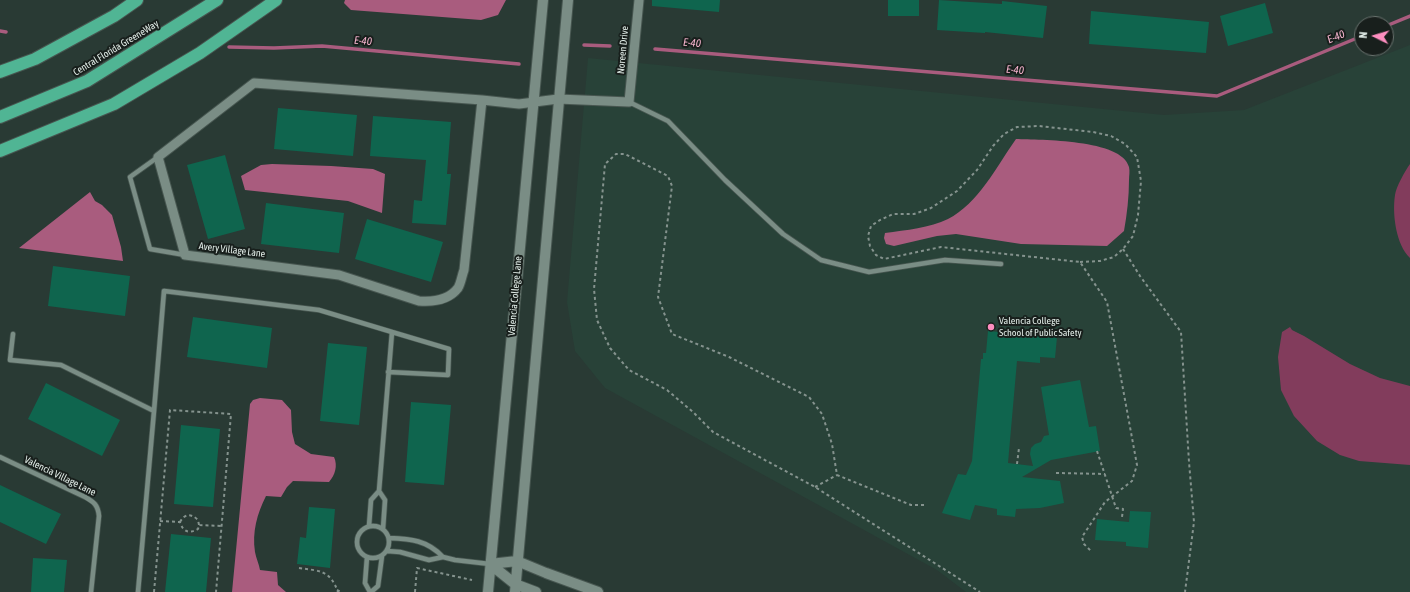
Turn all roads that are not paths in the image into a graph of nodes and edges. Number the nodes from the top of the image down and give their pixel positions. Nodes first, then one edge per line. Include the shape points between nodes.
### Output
1 (137, 0) edge
2 (217, 0) edge
3 (276, 0) edge
4 (543, 0) edge
5 (568, 0) edge
6 (639, 0) edge
7 (0, 72) edge
8 (558, 99) junction
9 (482, 100) junction
10 (629, 102) junction
11 (534, 103) junction
12 (0, 117) edge
13 (0, 151) edge
14 (158, 157) junction
15 (185, 255) junction
16 (1001, 264) dead end
17 (392, 332) junction
18 (13, 334) dead end
19 (388, 372) junction
20 (154, 411) junction
21 (0, 457) edge
22 (379, 491) junction
23 (369, 526) junction
24 (383, 529) junction
25 (389, 538) junction
26 (387, 551) junction
27 (382, 556) junction
28 (367, 557) junction
29 (443, 557) junction
30 (517, 561) junction
31 (490, 564) junction
32 (515, 588) edge
33 (91, 592) edge
34 (138, 592) edge
35 (371, 592) edge
36 (488, 592) edge
37 (536, 592) edge
38 (598, 592) edge

1 - 7 highway via 114,16 35,59
2 - 12 highway, Central Florida GreeneWay via 86,81
3 - 13 highway via 200,53 114,104
4 - 11 street, Valencia College Lane
5 - 8 street
6 - 10 street, Noreen Drive
8 - 10 street
8 - 11 street
8 - 30 street
9 - 11 street
9 - 14 street via 254,83
9 - 15 street, Avery Village Lane via 464,270 458,288 449,296 429,302 419,301 339,275
10 - 16 lane via 668,120 783,234 821,260 869,272 945,260
11 - 31 street, Valencia College Lane
14 - 15 street, Avery Village Lane
14 - 15 lane via 130,177 150,249
17 - 19 lane
17 - 19 lane via 449,350 448,375
17 - 20 lane via 319,310 164,291
18 - 20 lane via 10,360 60,365
19 - 22 lane
20 - 34 lane
21 - 33 lane, Valencia Village Lane via 94,502 99,516
22 - 23 lane via 371,500
22 - 24 lane via 385,500
23 - 24 lane
23 - 28 lane via 361,532 357,541 360,551
24 - 25 lane
25 - 26 lane
25 - 29 lane via 416,540 435,548
26 - 27 lane
26 - 29 lane via 429,560
27 - 28 lane
27 - 35 lane via 378,586
28 - 35 lane via 365,583
29 - 31 lane
30 - 31 street
30 - 32 street
30 - 38 street
31 - 32 street
31 - 36 street, Valencia College Lane
32 - 37 street

